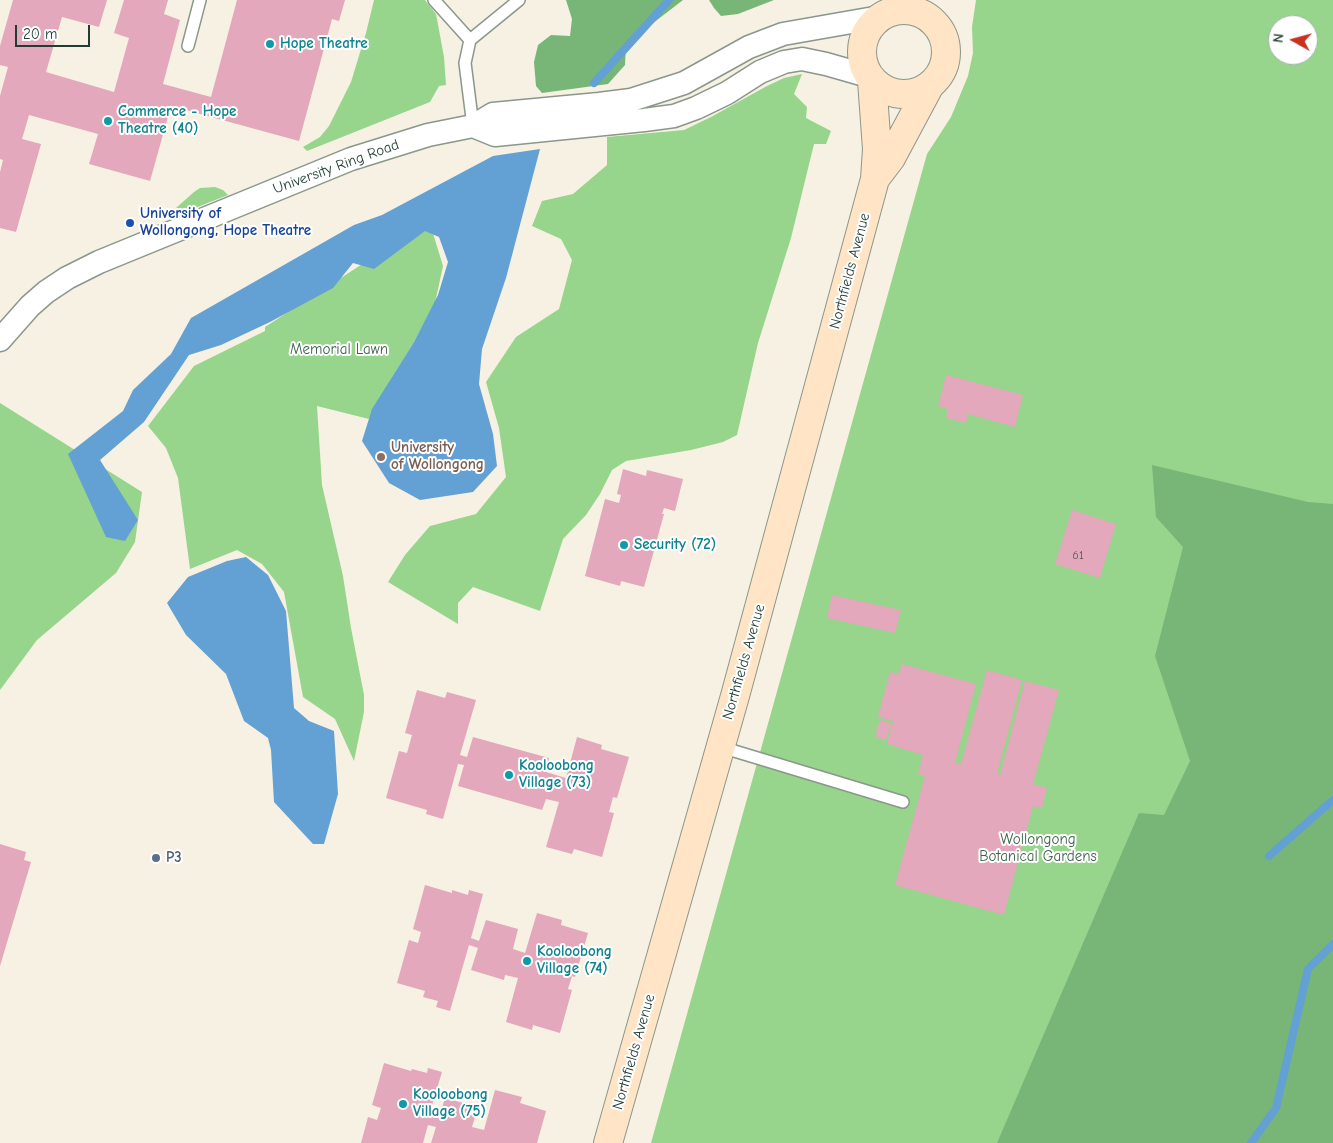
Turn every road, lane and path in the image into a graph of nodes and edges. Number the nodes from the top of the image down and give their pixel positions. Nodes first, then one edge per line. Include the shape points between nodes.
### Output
1 (200, 0) edge
2 (434, 0) edge
3 (519, 0) edge
4 (940, 0) edge
5 (888, 10) edge
6 (942, 34) junction
7 (470, 40) junction
8 (188, 46) dead end
9 (870, 78) junction
10 (930, 86) junction
11 (473, 126) junction
12 (875, 179) junction
13 (0, 340) edge
14 (720, 747) junction
15 (903, 802) dead end
16 (608, 1143) edge

1 - 8 lane
2 - 7 lane
3 - 7 lane
4 - 6 main road
5 - 6 main road via 919,13 936,25
5 - 9 main road via 872,25 862,44 864,66
5 - 11 street, University Ring Road via 783,34 749,46 684,83 631,100 493,114
6 - 10 main road via 945,50 943,67
7 - 11 lane via 465,63
9 - 10 main road via 885,90 900,94 911,94
9 - 11 street via 802,59 760,72 727,93 674,116 495,135
9 - 12 main road, Northfields Avenue via 877,149
10 - 12 main road, Northfields Avenue via 892,158
11 - 13 street, University Ring Road via 428,135 351,159 99,262 46,292
12 - 14 main road, Northfields Avenue
14 - 15 lane
14 - 16 main road, Northfields Avenue

